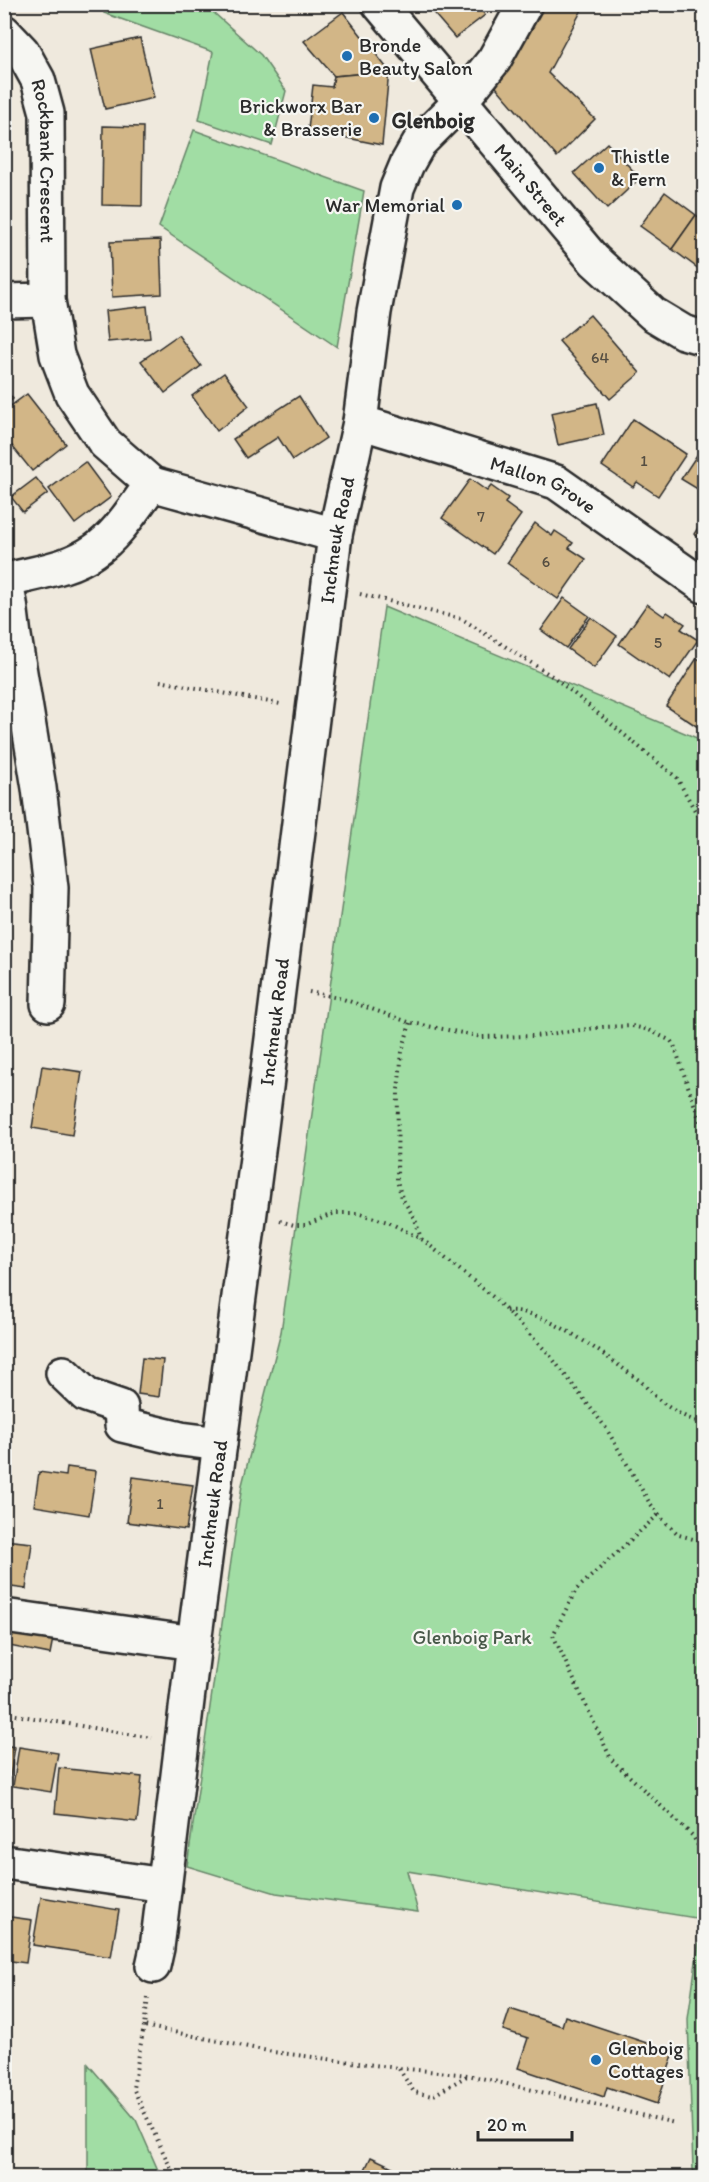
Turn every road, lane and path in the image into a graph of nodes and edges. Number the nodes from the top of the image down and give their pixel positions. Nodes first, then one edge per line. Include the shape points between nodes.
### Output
1 (379, 4) edge
2 (525, 4) edge
3 (4, 32) edge
4 (460, 102) junction
5 (48, 300) junction
6 (4, 302) edge
7 (705, 338) edge
8 (360, 422) junction
9 (152, 484) junction
10 (335, 535) junction
11 (5, 581) edge
12 (329, 585) junction
13 (705, 586) edge
14 (160, 681) dead end
15 (314, 710) junction
16 (705, 826) edge
17 (279, 985) junction
18 (48, 1004) dead end
19 (410, 1022) junction
20 (705, 1133) edge
21 (251, 1208) junction
22 (422, 1240) junction
23 (506, 1311) junction
24 (63, 1373) dead end
25 (705, 1425) edge
26 (220, 1444) junction
27 (658, 1515) junction
28 (705, 1542) edge
29 (4, 1616) edge
30 (194, 1643) junction
31 (4, 1713) edge
32 (182, 1743) junction
33 (705, 1857) edge
34 (4, 1862) edge
35 (164, 1885) junction
36 (153, 1966) joint
37 (144, 2026) junction
38 (398, 2068) junction
39 (468, 2075) junction
40 (675, 2123) dead end
41 (177, 2178) edge

1 - 4 street, Main Street
2 - 4 street, Inchneuk Road via 494,60
3 - 5 street, Rockbank Crescent via 22,51 38,80 47,113
4 - 7 street, Main Street via 614,280 653,314 683,332
4 - 8 street, Inchneuk Road via 419,143 397,188 374,312
5 - 6 street
5 - 9 street, Rockbank Crescent via 57,355 72,394 105,443
8 - 10 street, Inchneuk Road
8 - 13 street, Mallon Grove via 556,482
9 - 10 street
9 - 11 street via 112,536 94,552 73,562
10 - 12 street, Inchneuk Road
11 - 18 street via 47,846 51,888
12 - 15 street, Inchneuk Road
12 - 16 path via 462,619 555,678 677,778
14 - 15 path
15 - 17 street, Inchneuk Road
17 - 19 path via 343,999
17 - 21 street, Inchneuk Road
19 - 20 path via 482,1037 534,1036 618,1026 649,1030 674,1046
19 - 22 path via 399,1083 397,1181
21 - 22 path via 294,1225 305,1225 335,1213 366,1215
21 - 26 street, Inchneuk Road
22 - 23 path
23 - 25 path via 528,1312 555,1324 637,1378 664,1404
23 - 27 path via 548,1353 595,1413
24 - 26 street via 86,1395 122,1407 122,1425
26 - 30 street, Inchneuk Road
27 - 28 path via 679,1535
27 - 33 path via 576,1590 553,1635 611,1759 693,1836
29 - 30 street
30 - 32 street, Inchneuk Road
31 - 32 path
32 - 35 street, Inchneuk Road
34 - 35 street
35 - 36 street, Inchneuk Road
36 - 37 path
37 - 38 path via 273,2052
37 - 41 path via 133,2088
38 - 39 path
38 - 39 path via 414,2092 432,2096
39 - 40 path

